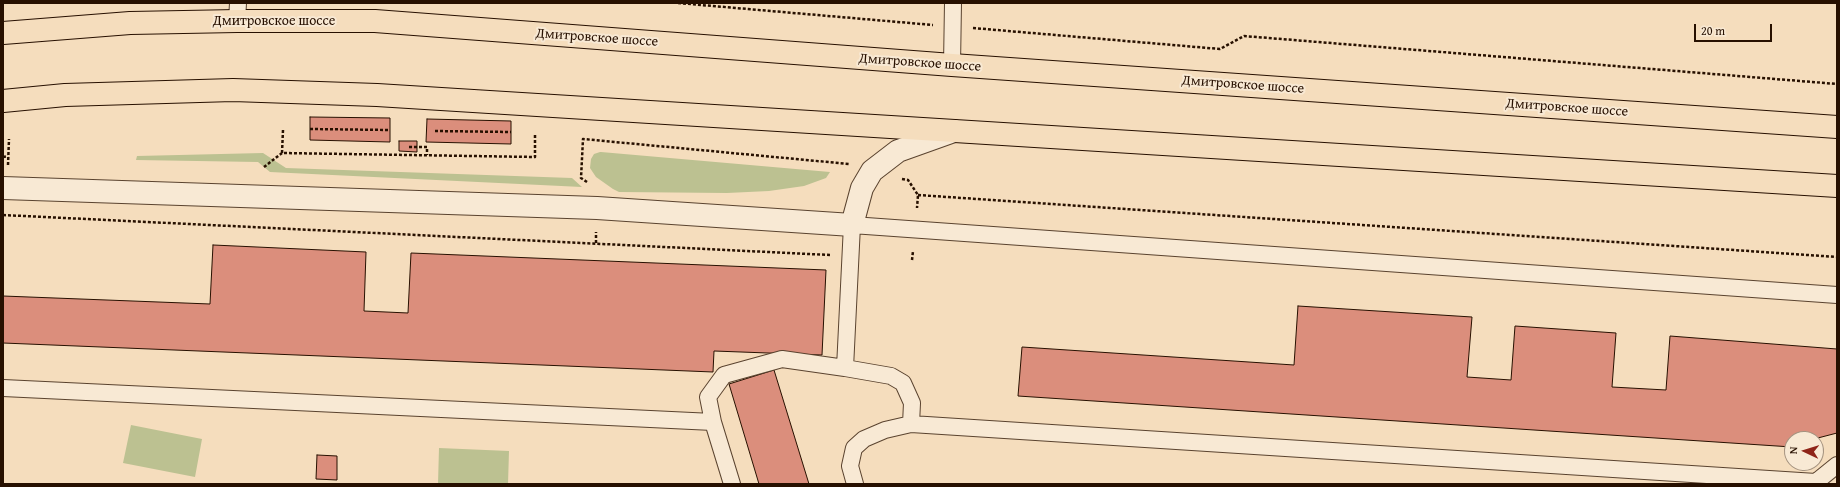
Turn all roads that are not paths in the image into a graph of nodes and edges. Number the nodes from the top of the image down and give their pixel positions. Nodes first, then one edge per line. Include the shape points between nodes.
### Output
1 (953, 3) edge
2 (237, 12) edge
3 (3, 33) edge
4 (952, 65) junction
5 (3, 100) edge
6 (1837, 127) edge
7 (954, 131) junction
8 (5, 179) edge
9 (1837, 186) edge
10 (852, 225) junction
11 (1837, 295) edge
12 (845, 368) junction
13 (3, 388) edge
14 (714, 422) junction
15 (911, 424) junction
16 (1837, 465) edge
17 (1816, 483) edge
18 (732, 484) edge
19 (855, 484) edge

1 - 4 lane
2 - 3 main road, Дмитровское шоссе
2 - 4 main road, Дмитровское шоссе
4 - 6 main road, Дмитровское шоссе
5 - 7 main road via 65,95 233,90 377,95
7 - 9 main road
7 - 10 street via 898,151 872,171 862,188
8 - 10 street via 597,208
10 - 11 lane
10 - 12 lane
12 - 14 lane via 782,358 724,375 708,397
12 - 15 lane via 891,376 903,383 912,402
13 - 14 lane
14 - 18 lane
15 - 17 lane
15 - 19 lane via 885,430 864,439 854,448 850,466
16 - 17 lane

